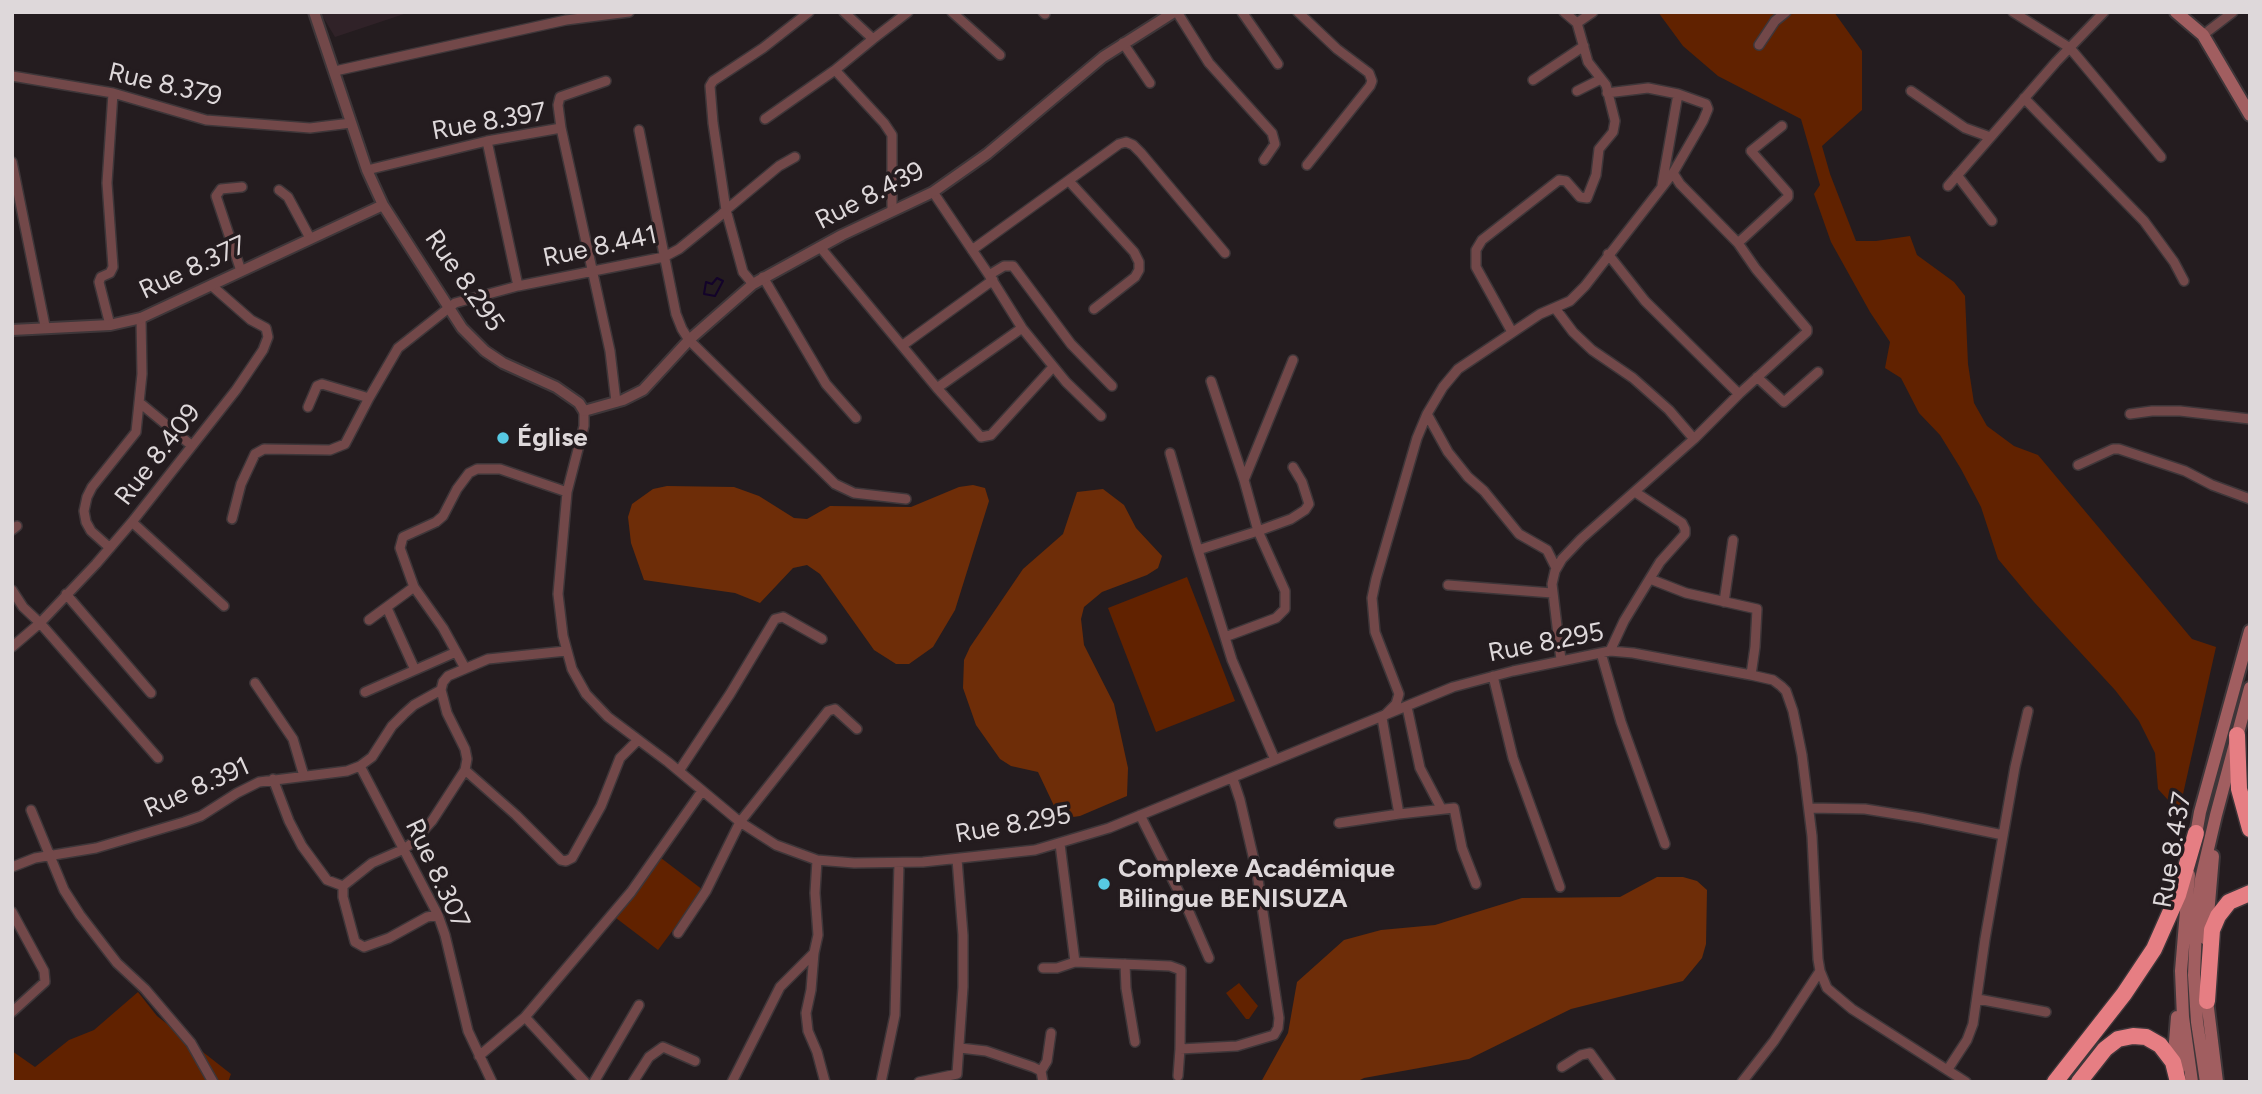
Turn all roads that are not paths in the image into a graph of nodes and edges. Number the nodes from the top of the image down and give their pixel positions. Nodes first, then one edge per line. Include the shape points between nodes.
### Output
1 (314, 12) edge
2 (629, 12) edge
3 (808, 12) edge
4 (844, 12) edge
5 (908, 12) edge
6 (952, 12) edge
7 (1175, 12) edge
8 (1242, 12) edge
9 (1298, 12) edge
10 (1564, 12) edge
11 (1593, 12) edge
12 (1786, 12) edge
13 (2013, 12) edge
14 (2104, 12) edge
15 (2176, 12) edge
16 (2233, 12) edge
17 (1577, 23) junction
18 (2203, 35) junction
19 (873, 39) junction
20 (1123, 43) junction
21 (1759, 45) dead end
22 (1584, 46) junction
23 (2070, 48) junction
24 (1000, 55) dead end
25 (1279, 64) dead end
26 (835, 70) junction
27 (334, 71) junction
28 (12, 76) edge
29 (1601, 79) junction
30 (1533, 80) dead end
31 (607, 81) dead end
32 (1150, 83) dead end
33 (1577, 91) dead end
34 (1911, 91) dead end
35 (113, 93) junction
36 (1607, 93) junction
37 (1678, 94) junction
38 (2024, 99) junction
39 (2250, 115) edge
40 (765, 119) dead end
41 (351, 123) junction
42 (1782, 126) dead end
43 (561, 128) junction
44 (639, 130) dead end
45 (1990, 136) junction
46 (487, 141) junction
47 (795, 157) dead end
48 (2161, 157) dead end
49 (1264, 160) dead end
50 (12, 162) edge
51 (1307, 165) dead end
52 (367, 170) junction
53 (1673, 173) junction
54 (1957, 175) junction
55 (1069, 181) junction
56 (1948, 186) dead end
57 (242, 187) dead end
58 (1661, 187) junction
59 (279, 190) dead end
60 (933, 192) junction
61 (383, 205) junction
62 (726, 210) junction
63 (892, 211) junction
64 (1992, 220) dead end
65 (310, 238) junction
66 (1738, 243) junction
67 (820, 247) junction
68 (972, 250) junction
69 (1225, 253) dead end
70 (1608, 254) junction
71 (664, 257) junction
72 (592, 270) junction
73 (241, 271) junction
74 (991, 278) junction
75 (758, 281) junction
76 (2184, 281) dead end
77 (211, 285) junction
78 (518, 286) junction
79 (450, 308) junction
80 (1555, 308) junction
81 (1094, 309) dead end
82 (141, 318) junction
83 (110, 325) junction
84 (45, 326) junction
85 (1022, 328) junction
86 (12, 330) edge
87 (1512, 332) junction
88 (689, 340) junction
89 (903, 345) junction
90 (1293, 360) dead end
91 (1053, 367) junction
92 (1818, 372) dead end
93 (1757, 377) junction
94 (1210, 381) dead end
95 (1112, 386) dead end
96 (937, 388) junction
97 (1739, 394) junction
98 (369, 398) junction
99 (616, 402) junction
100 (141, 404) junction
101 (309, 407) dead end
102 (584, 411) junction
103 (1427, 414) junction
104 (2130, 414) dead end
105 (1101, 416) dead end
106 (856, 418) dead end
107 (2250, 419) edge
108 (1695, 439) junction
109 (191, 445) junction
110 (1170, 453) dead end
111 (2078, 466) dead end
112 (1293, 467) dead end
113 (1244, 480) junction
114 (567, 492) junction
115 (1634, 492) junction
116 (906, 499) dead end
117 (2250, 499) edge
118 (232, 519) dead end
119 (132, 522) junction
120 (1258, 531) junction
121 (1733, 540) dead end
122 (110, 548) junction
123 (1198, 550) junction
124 (1556, 568) junction
125 (1650, 579) junction
126 (1448, 585) dead end
127 (414, 587) junction
128 (12, 590) edge
129 (1552, 593) junction
130 (66, 594) junction
131 (1724, 602) junction
132 (224, 606) dead end
133 (387, 608) junction
134 (369, 620) dead end
135 (40, 623) junction
136 (2250, 631) edge
137 (1225, 637) junction
138 (822, 639) dead end
139 (12, 647) edge
140 (566, 651) junction
141 (456, 652) junction
142 (1606, 652) junction
143 (1561, 660) junction
144 (465, 668) junction
145 (415, 670) junction
146 (1751, 675) junction
147 (1493, 676) junction
148 (255, 683) dead end
149 (2250, 688) edge
150 (441, 690) junction
151 (365, 692) dead end
152 (151, 693) dead end
153 (1407, 707) junction
154 (2028, 711) dead end
155 (1382, 718) junction
156 (857, 729) dead end
157 (2237, 735) junction
158 (638, 740) junction
159 (158, 758) dead end
160 (1275, 760) junction
161 (360, 766) junction
162 (466, 770) junction
163 (679, 771) junction
164 (304, 776) junction
165 (272, 779) junction
166 (1233, 779) junction
167 (702, 791) junction
168 (1441, 808) junction
169 (1810, 808) junction
170 (31, 810) dead end
171 (1399, 814) junction
172 (1140, 815) junction
173 (2216, 815) junction
174 (740, 822) junction
175 (1339, 823) dead end
176 (2250, 829) edge
177 (2196, 833) junction
178 (2003, 835) junction
179 (1665, 844) dead end
180 (1060, 845) junction
181 (404, 849) junction
182 (48, 855) junction
183 (957, 859) junction
184 (817, 860) junction
185 (899, 863) junction
186 (12, 867) edge
187 (1476, 884) dead end
188 (343, 887) junction
189 (1560, 887) dead end
190 (2250, 893) edge
191 (13, 915) edge
192 (438, 915) junction
193 (678, 933) dead end
194 (814, 953) junction
195 (1209, 958) dead end
196 (1075, 962) junction
197 (1125, 964) junction
198 (1043, 968) dead end
199 (1820, 971) junction
200 (2181, 971) junction
201 (1978, 999) junction
202 (2207, 1001) junction
203 (639, 1005) dead end
204 (12, 1012) edge
205 (2046, 1012) dead end
206 (525, 1017) junction
207 (1051, 1033) dead end
208 (1135, 1042) dead end
209 (960, 1048) junction
210 (1180, 1049) junction
211 (479, 1056) junction
212 (695, 1061) dead end
213 (1562, 1067) dead end
214 (1948, 1069) junction
215 (1041, 1071) junction
216 (1178, 1076) dead end
217 (957, 1078) edge
218 (597, 1081) edge
219 (213, 1082) edge
220 (492, 1082) edge
221 (585, 1082) edge
222 (634, 1082) edge
223 (733, 1082) edge
224 (825, 1082) edge
225 (881, 1082) edge
226 (919, 1082) edge
227 (1044, 1082) edge
228 (1611, 1082) edge
229 (1742, 1082) edge
230 (1966, 1082) edge
231 (2055, 1082) edge
232 (2079, 1082) edge
233 (2180, 1082) edge
234 (2192, 1082) edge
235 (2206, 1082) edge
236 (2217, 1082) edge

1 - 27 street, Rue 8.295
2 - 27 street via 566,20
3 - 62 street via 713,81 710,106
4 - 19 street
5 - 19 street
6 - 24 street
7 - 20 street, Rue 8.439
7 - 49 street via 1209,63 1272,133 1275,144
8 - 25 street
9 - 51 street via 1370,73 1372,80
10 - 17 street
11 - 17 street
12 - 21 street
13 - 23 street
14 - 23 street
15 - 18 main road
16 - 18 street
17 - 22 street
18 - 39 main road
19 - 26 street
20 - 32 street
20 - 60 street, Rue 8.439
22 - 29 street via 1588,62
22 - 30 street
23 - 38 street
23 - 48 street
26 - 40 street
26 - 63 street via 892,135
27 - 41 street, Rue 8.295
28 - 35 street, Rue 8.379
29 - 33 street
29 - 36 street
31 - 43 street via 560,97
34 - 45 street via 1965,128
35 - 41 street, Rue 8.379 via 206,120 310,128
35 - 83 street via 107,183 113,267 99,282
36 - 37 street via 1648,88
36 - 87 street via 1615,121 1613,132 1599,149 1587,198 1559,180 1482,240 1476,250 1476,267
37 - 53 street via 1706,104 1708,109
37 - 58 street
38 - 45 street
38 - 76 street via 2144,220
41 - 52 street, Rue 8.295
42 - 66 street via 1751,152 1788,197
43 - 46 street, Rue 8.397
43 - 72 street, Rue 8.397
44 - 71 street
45 - 54 street
46 - 52 street, Rue 8.397
46 - 78 street
47 - 62 street, Rue 8.441
50 - 84 street
52 - 61 street, Rue 8.295
53 - 58 street
53 - 66 street
54 - 56 street
54 - 64 street
55 - 68 street
55 - 69 street via 1119,144 1133,145
55 - 81 street via 1139,262 1135,277
57 - 73 street via 221,189 216,196
58 - 70 street
59 - 65 street via 288,197
60 - 63 street, Rue 8.439
60 - 68 street
61 - 65 street, Rue 8.377
61 - 79 street, Rue 8.295
62 - 71 street, Rue 8.441
62 - 75 street via 743,272
63 - 67 street, Rue 8.439
65 - 73 street, Rue 8.377
66 - 93 street via 1808,330
67 - 75 street, Rue 8.439
67 - 89 street
68 - 74 street
70 - 80 street via 1585,286
70 - 97 street via 1645,301
71 - 72 street, Rue 8.441
71 - 88 street via 678,323
72 - 78 street, Rue 8.441
72 - 99 street, Rue 8.397
73 - 77 street, Rue 8.377
74 - 85 street
74 - 89 street
74 - 95 street via 1004,266 1013,266 1071,344
75 - 88 street, Rue 8.439
75 - 106 street via 826,384
77 - 82 street, Rue 8.377
77 - 109 street, Rue 8.409 via 266,328 268,337 236,390
78 - 79 street, Rue 8.441 via 463,300
79 - 98 street, Rue 8.441 via 398,348
79 - 102 street, Rue 8.295 via 485,351 556,387
80 - 87 street
80 - 108 street via 1592,350 1633,378
82 - 83 street, Rue 8.377
82 - 100 street
83 - 84 street, Rue 8.377
84 - 86 street, Rue 8.377
85 - 91 street
85 - 96 street
87 - 103 street via 1458,369
88 - 99 street, Rue 8.439 via 643,390
88 - 116 street via 835,484 854,493
89 - 96 street
90 - 113 street
91 - 96 street via 986,437 976,433
91 - 105 street
92 - 93 street via 1784,402
93 - 97 street
94 - 113 street
97 - 108 street
98 - 101 street via 322,384
98 - 118 street, Rue 8.441 via 351,435 338,448 260,450 241,484
99 - 102 street, Rue 8.439
100 - 109 street
100 - 122 street via 133,438 87,497 86,522
102 - 114 street, Rue 8.295
103 - 124 street via 1468,477 1519,534 1547,550
103 - 155 street via 1372,598 1375,632 1399,694
104 - 107 street via 2180,411
108 - 115 street
109 - 119 street, Rue 8.409
110 - 123 street
111 - 117 street via 2119,449
112 - 120 street via 1309,504 1291,519
113 - 120 street
114 - 127 street via 500,468 469,473 443,516 406,533 400,542
114 - 140 street, Rue 8.295 via 558,593
115 - 124 street
115 - 125 street via 1685,528
119 - 122 street, Rue 8.409
119 - 132 street
120 - 123 street
120 - 137 street via 1285,591 1285,608 1276,618
121 - 131 street
122 - 130 street, Rue 8.409
123 - 137 street
124 - 129 street
125 - 131 street
125 - 142 street
126 - 129 street
127 - 133 street
127 - 141 street
128 - 135 street
129 - 143 street
130 - 135 street, Rue 8.409
130 - 152 street
131 - 146 street via 1757,608
133 - 134 street
133 - 145 street
135 - 139 street, Rue 8.409
135 - 159 street
136 - 177 main road, Rue 8.437
137 - 160 street
138 - 163 street via 783,617 775,620
140 - 144 street via 496,658
140 - 158 street, Rue 8.295 via 586,694
141 - 144 street
141 - 145 street
142 - 143 street, Rue 8.295
142 - 146 street, Rue 8.295
142 - 179 street via 1621,722
143 - 147 street, Rue 8.295
144 - 150 street via 448,676
145 - 151 street
146 - 169 street, Rue 8.295 via 1773,680 1786,691
147 - 153 street, Rue 8.295
147 - 189 street via 1513,758
148 - 164 street via 293,739
149 - 157 main road, Rue 8.437
150 - 161 street via 404,714
150 - 162 street via 465,749
153 - 155 street, Rue 8.295
153 - 168 street via 1420,768
154 - 178 street
155 - 160 street, Rue 8.295
155 - 171 street
156 - 174 street via 835,709 828,711
157 - 173 main road, Rue 8.437
157 - 176 highway via 2239,789
158 - 162 street via 620,758 601,806 566,861
158 - 163 street, Rue 8.295
160 - 166 street, Rue 8.295
161 - 164 street, Rue 8.391
161 - 181 street, Rue 8.307
162 - 181 street via 432,821
163 - 167 street, Rue 8.295
164 - 165 street, Rue 8.391
165 - 182 street, Rue 8.391 via 247,787 184,822 132,839
165 - 188 street via 302,846 327,880
166 - 172 street, Rue 8.295
166 - 210 street via 1257,873 1278,1028 1274,1035 1237,1046
167 - 174 street, Rue 8.295
167 - 206 street via 631,892
168 - 171 street
168 - 187 street via 1454,808
169 - 178 street via 1865,809
169 - 199 street, Rue 8.295
170 - 182 street
171 - 175 street
172 - 180 street, Rue 8.295
172 - 195 street
173 - 202 main road via 2205,959
173 - 235 main road, Rue 8.437 via 2201,879 2194,975
174 - 184 street, Rue 8.295 via 776,845
174 - 193 street via 706,891
177 - 200 main road, Rue 8.437
177 - 231 highway via 2178,895 2154,949
178 - 201 street
180 - 183 street, Rue 8.295
180 - 196 street
181 - 188 street via 372,863
181 - 192 street, Rue 8.307
182 - 186 street, Rue 8.391
182 - 219 street via 93,934 191,1043
183 - 185 street, Rue 8.295
183 - 209 street via 963,935
184 - 185 street, Rue 8.295
184 - 194 street
185 - 225 street via 895,1015
188 - 192 street via 355,942 364,947
190 - 202 highway via 2230,902 2218,916 2209,948
191 - 204 street via 44,971 45,982
192 - 211 street, Rue 8.307 via 468,1031
194 - 223 street via 780,987
194 - 224 street via 806,1013
196 - 197 street
196 - 198 street
197 - 208 street
197 - 210 street via 1181,970
199 - 214 street via 1827,988 1839,999
199 - 229 street
200 - 233 main road via 2175,1042
200 - 234 main road, Rue 8.437
201 - 205 street
201 - 214 street via 1967,1040
202 - 236 main road
203 - 218 street
206 - 211 street
206 - 221 street
207 - 215 street
209 - 215 street via 986,1051
209 - 217 street
210 - 216 street
211 - 220 street, Rue 8.307
212 - 222 street via 663,1048 649,1057
213 - 228 street via 1590,1054
214 - 230 street
215 - 227 street
217 - 226 street
232 - 233 highway via 2105,1049 2133,1036 2160,1045

